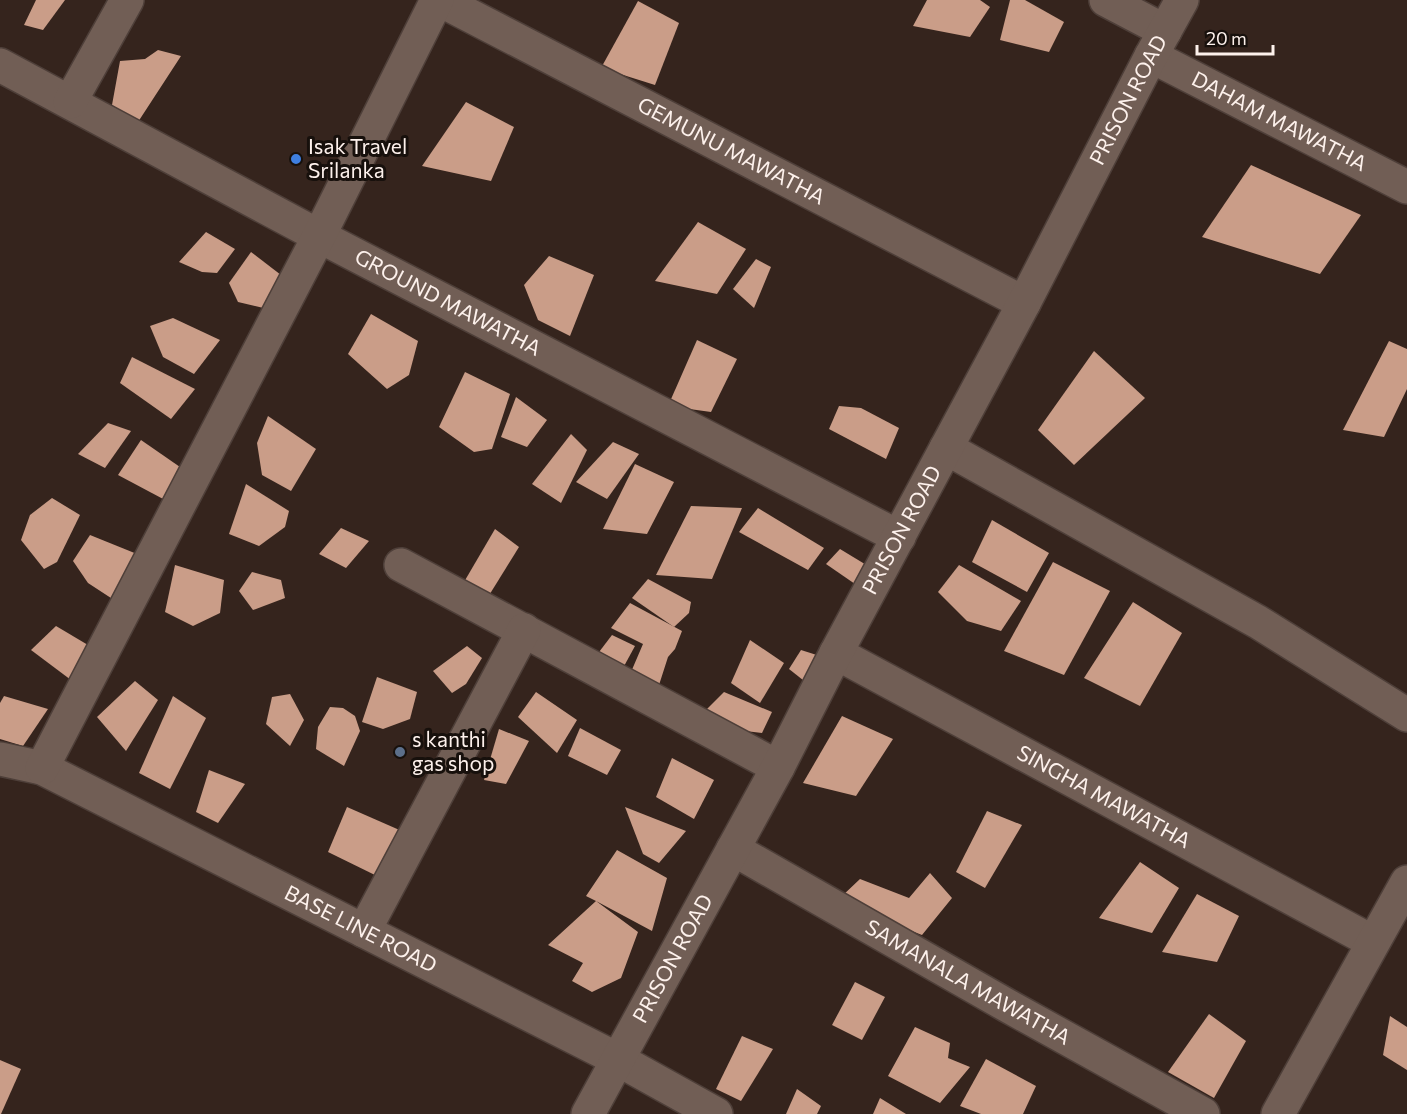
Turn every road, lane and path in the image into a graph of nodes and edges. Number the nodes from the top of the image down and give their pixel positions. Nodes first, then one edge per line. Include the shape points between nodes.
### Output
1 (127, 0) edge
2 (438, 0) edge
3 (1106, 0) edge
4 (1182, 0) edge
5 (1158, 43) junction
6 (0, 65) edge
7 (70, 102) junction
8 (1407, 187) edge
9 (319, 236) junction
10 (1024, 303) junction
11 (945, 448) junction
12 (899, 537) junction
13 (401, 565) dead end
14 (524, 630) junction
15 (836, 654) junction
16 (1407, 716) edge
17 (0, 759) edge
18 (778, 767) junction
19 (42, 768) junction
20 (733, 849) junction
21 (1407, 882) edge
22 (364, 931) junction
23 (1373, 942) junction
24 (617, 1059) junction
25 (586, 1113) edge
26 (716, 1114) edge
27 (1203, 1114) edge
28 (1278, 1114) edge

1 - 7 street
2 - 9 street
2 - 10 street, GEMUNU MAWATHA
3 - 5 street, DAHAM MAWATHA
4 - 5 street, PRISON ROAD
5 - 8 street, DAHAM MAWATHA
5 - 10 street, PRISON ROAD
6 - 7 street, GROUND MAWATHA
7 - 9 street, GROUND MAWATHA
9 - 12 street, GROUND MAWATHA
9 - 19 street
10 - 11 street, PRISON ROAD
11 - 12 street, PRISON ROAD
11 - 16 street via 1258,622
12 - 15 street, PRISON ROAD
13 - 14 street
14 - 18 street
14 - 22 street
15 - 18 street, PRISON ROAD
15 - 23 street, SINGHA MAWATHA
17 - 19 street, BASE LINE ROAD
18 - 20 street, PRISON ROAD
19 - 22 street, BASE LINE ROAD
20 - 24 street, PRISON ROAD
20 - 27 street, SAMANALA MAWATHA
21 - 23 street
22 - 24 street, BASE LINE ROAD
23 - 28 street
24 - 25 street, PRISON ROAD
24 - 26 street, BASE LINE ROAD

